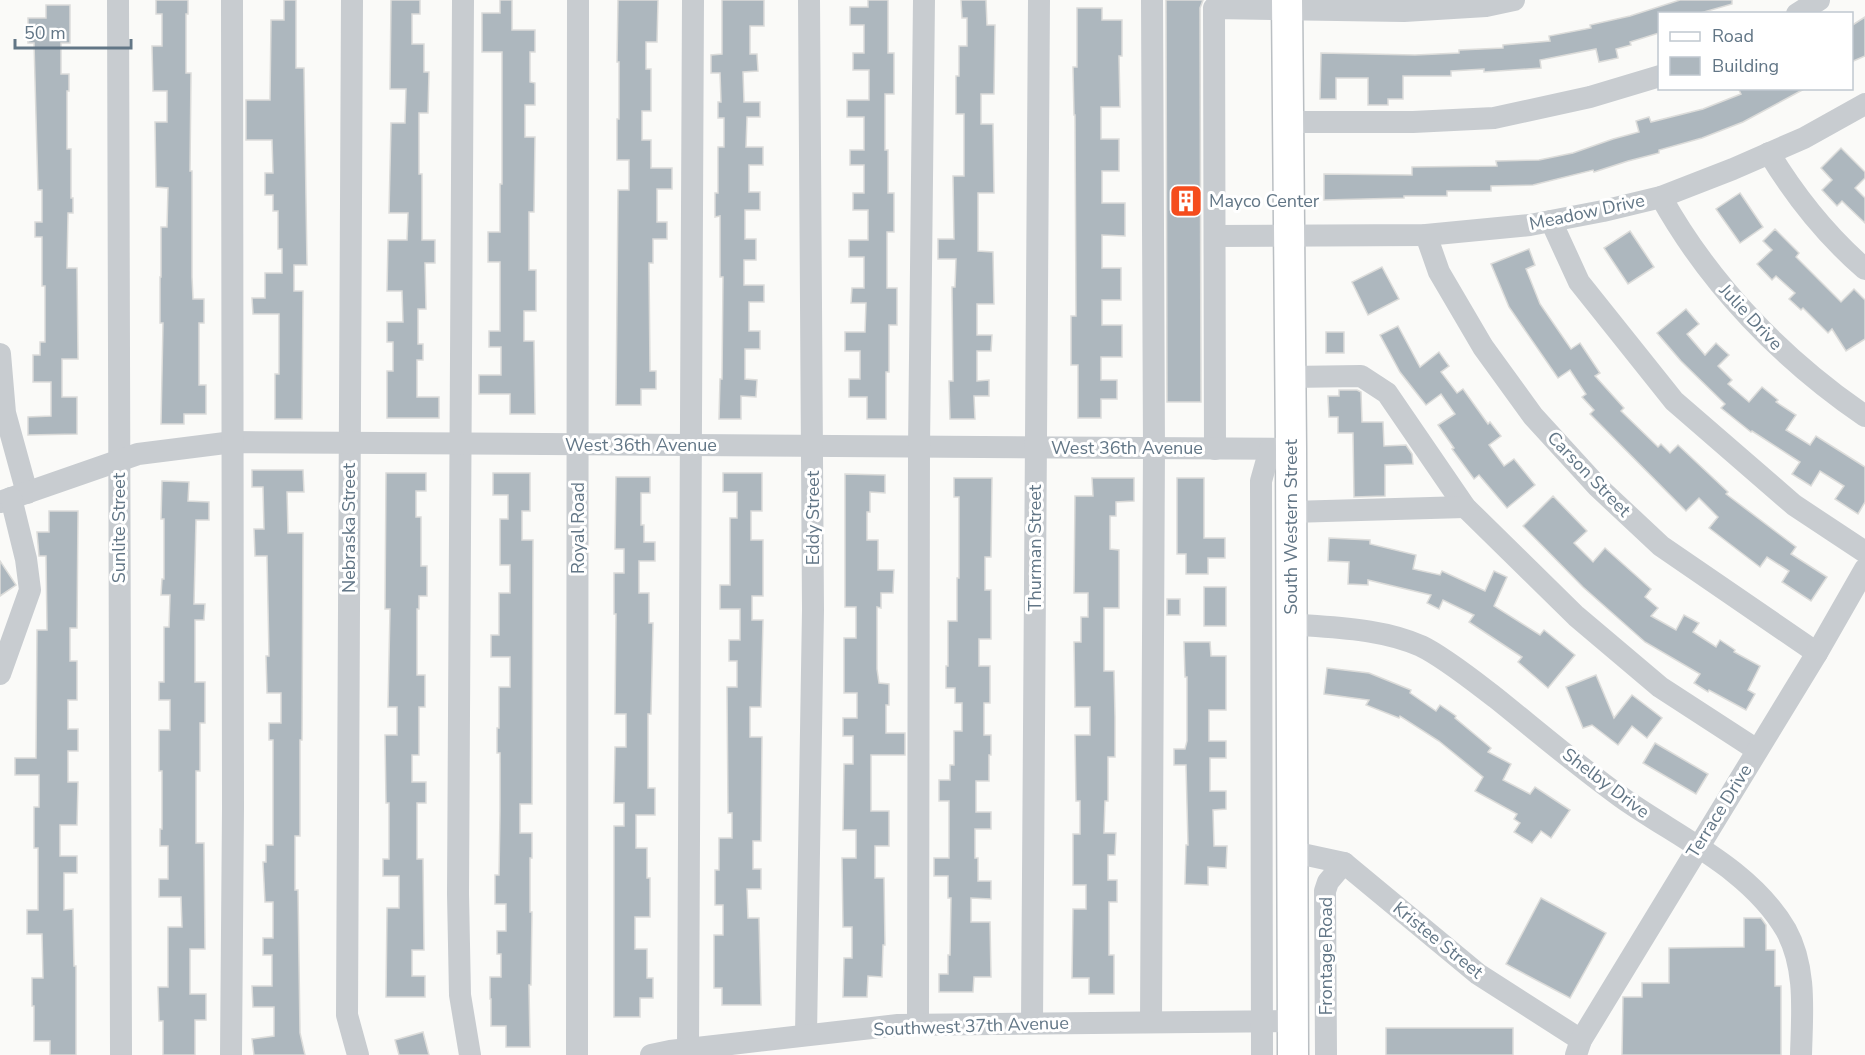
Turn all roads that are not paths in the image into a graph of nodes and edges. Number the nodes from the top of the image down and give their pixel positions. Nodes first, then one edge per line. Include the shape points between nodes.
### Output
1 (118, 0) edge
2 (232, 0) edge
3 (352, 0) edge
4 (463, 0) edge
5 (578, 0) edge
6 (693, 0) edge
7 (810, 0) edge
8 (924, 0) edge
9 (1039, 0) edge
10 (1152, 0) edge
11 (1514, 0) edge
12 (1819, 0) edge
13 (1287, 5) edge
14 (1800, 12) edge
15 (1658, 76) edge
16 (1865, 104) edge
17 (1287, 122) junction
18 (1769, 153) junction
19 (1661, 196) junction
20 (1551, 221) junction
21 (1426, 235) junction
22 (1215, 236) junction
23 (1288, 236) junction
24 (1865, 269) edge
25 (0, 354) edge
26 (1289, 376) junction
27 (1865, 416) edge
28 (233, 442) junction
29 (350, 443) junction
30 (461, 444) junction
31 (578, 444) junction
32 (690, 445) junction
33 (812, 446) junction
34 (919, 447) junction
35 (1036, 448) junction
36 (1154, 448) junction
37 (1215, 449) junction
38 (1280, 449) junction
39 (119, 461) junction
40 (13, 498) edge
41 (1465, 507) junction
42 (1291, 512) junction
43 (1865, 552) edge
44 (1865, 569) edge
45 (1292, 624) junction
46 (1817, 653) junction
47 (0, 674) edge
48 (1757, 750) junction
49 (1697, 848) junction
50 (1293, 852) junction
51 (1344, 863) junction
52 (1293, 1021) junction
53 (1151, 1022) junction
54 (1262, 1022) junction
55 (1032, 1023) junction
56 (918, 1025) junction
57 (806, 1035) junction
58 (1579, 1047) edge
59 (688, 1049) junction
60 (121, 1055) edge
61 (231, 1055) edge
62 (358, 1055) edge
63 (470, 1055) edge
64 (577, 1055) edge
65 (651, 1055) edge
66 (1262, 1055) edge
67 (1293, 1055) edge
68 (1326, 1055) edge
69 (1801, 1055) edge

1 - 39 street, Sunlite Street
2 - 28 street
3 - 29 street, Nebraska Street
4 - 30 street
5 - 31 street, Royal Road
6 - 32 street
7 - 33 street, Eddy Street
8 - 34 street
9 - 35 street, Thurman Street
10 - 36 street
11 - 13 street via 1404,12
12 - 14 street
13 - 17 main road, South Western Street
13 - 22 street via 1214,8
15 - 17 street via 1590,97 1494,118
16 - 18 street, Meadow Drive
17 - 23 main road, South Western Street
18 - 19 street, Meadow Drive
18 - 24 street via 1791,190
19 - 20 street, Meadow Drive
19 - 27 street, Julie Drive via 1707,270 1773,342 1826,390
20 - 21 street, Meadow Drive
20 - 43 street via 1580,282 1674,401 1794,505
21 - 23 street, Meadow Drive
21 - 46 street, Carson Street via 1439,272 1483,347 1533,416 1591,479 1660,546
22 - 23 street, Meadow Drive
22 - 37 street
23 - 26 main road, South Western Street
25 - 40 street
26 - 38 main road, South Western Street
26 - 41 street via 1360,376 1387,393
28 - 29 street, West 36th Avenue
28 - 39 street, West 36th Avenue via 138,454
28 - 61 street
29 - 30 street, West 36th Avenue
29 - 62 street, Nebraska Street via 347,1015
30 - 31 street, West 36th Avenue
30 - 63 street via 459,928 460,995
31 - 32 street, West 36th Avenue
31 - 64 street, Royal Road
32 - 33 street, West 36th Avenue
32 - 59 street
33 - 34 street, West 36th Avenue
33 - 57 street, Eddy Street
34 - 35 street, West 36th Avenue
34 - 56 street
35 - 36 street, West 36th Avenue
35 - 55 street, Thurman Street
36 - 37 street, West 36th Avenue
36 - 53 street
37 - 38 street, West 36th Avenue
38 - 42 main road, South Western Street
38 - 54 street via 1261,481
39 - 40 street, West 36th Avenue
39 - 60 street, Sunlite Street
40 - 47 street via 30,590
41 - 42 street
41 - 48 street via 1576,616 1660,687
42 - 45 main road, South Western Street
44 - 46 street, Terrace Drive
45 - 49 street, Shelby Drive via 1381,633 1421,646 1473,680 1620,797
45 - 50 main road, South Western Street
46 - 48 street, Terrace Drive
48 - 49 street, Terrace Drive
49 - 58 street, Terrace Drive
49 - 69 street, Shelby Drive via 1738,875 1786,930 1796,954 1802,987
50 - 51 street, Kristee Street
50 - 52 main road, South Western Street
51 - 58 street, Kristee Street via 1478,974
51 - 68 street, Frontage Road via 1325,891
52 - 54 street, Southwest 37th Avenue
52 - 67 main road, South Western Street
53 - 54 street, Southwest 37th Avenue
53 - 55 street, Southwest 37th Avenue
54 - 66 street
55 - 56 street, Southwest 37th Avenue
56 - 57 street, Southwest 37th Avenue
57 - 59 street, Southwest 37th Avenue
59 - 65 street, Southwest 37th Avenue

